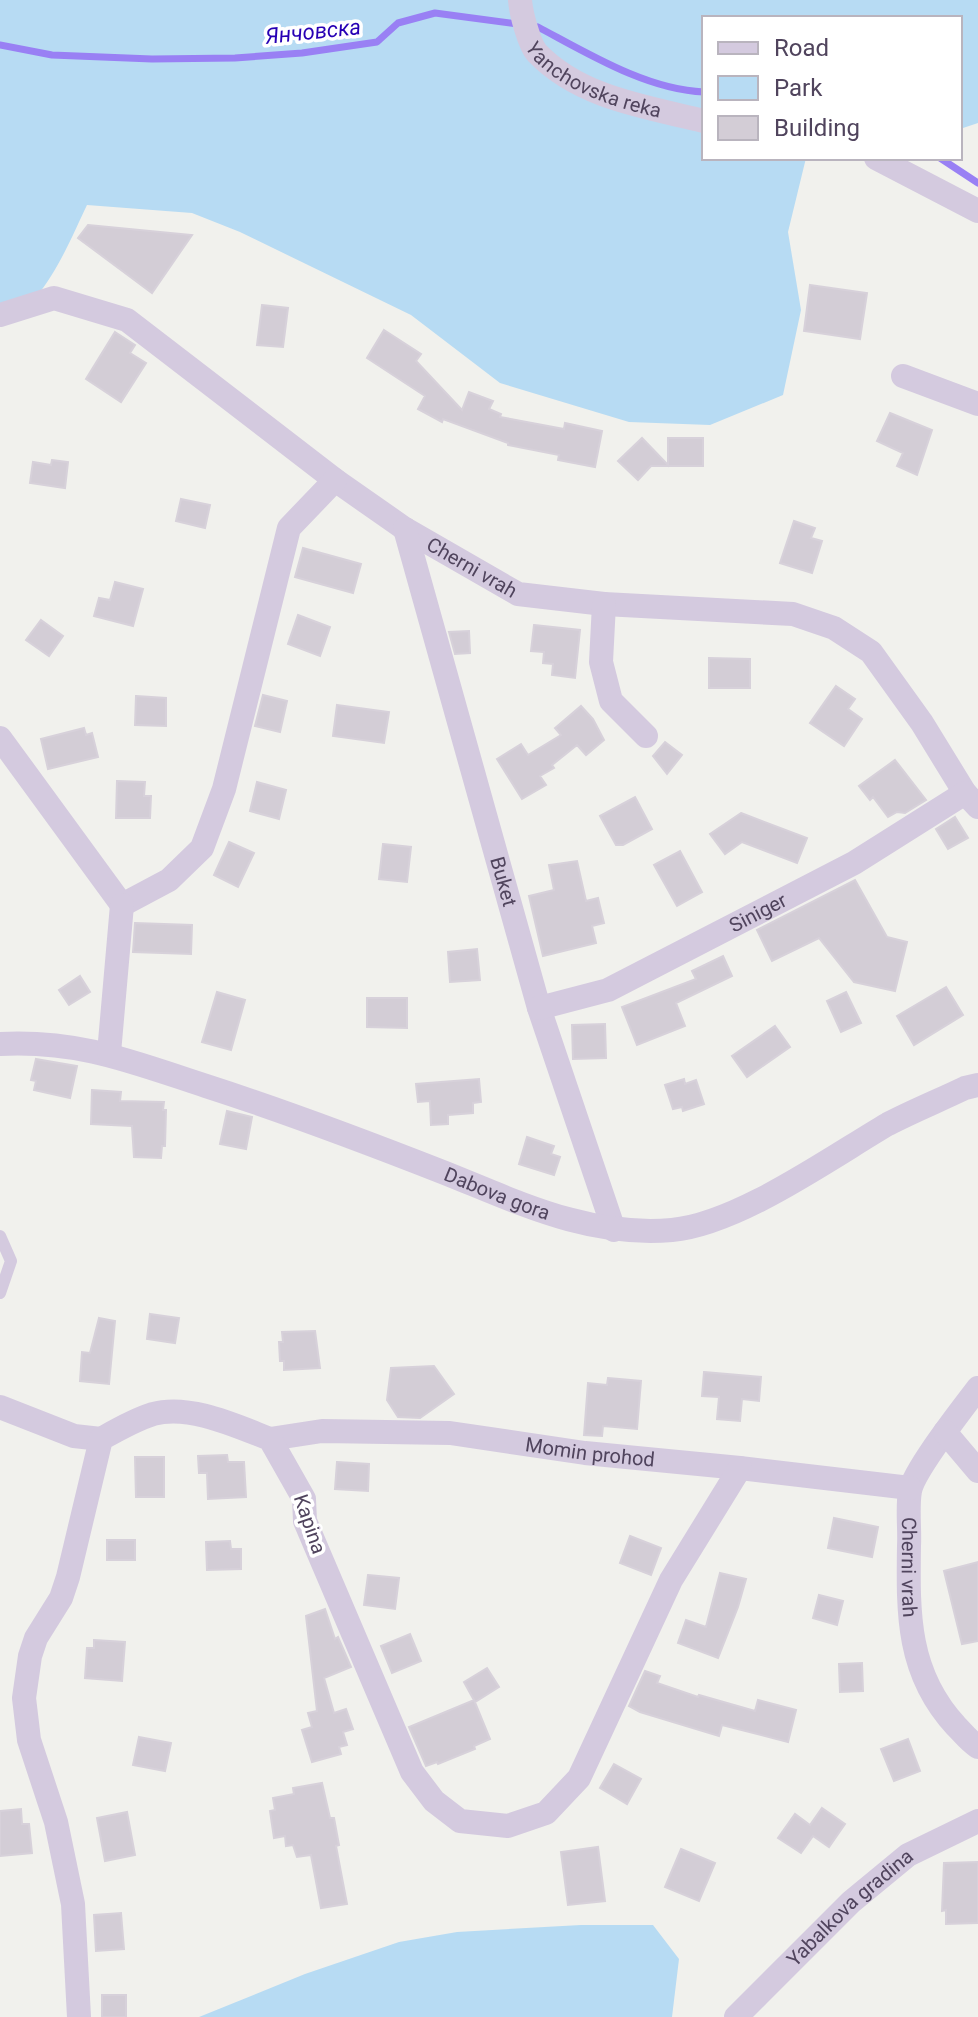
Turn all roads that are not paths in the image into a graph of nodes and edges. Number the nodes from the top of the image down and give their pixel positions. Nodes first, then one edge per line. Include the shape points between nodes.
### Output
1 (521, 6) edge
2 (702, 121) edge
3 (880, 160) edge
4 (978, 211) edge
5 (0, 315) edge
6 (903, 376) dead end
7 (978, 404) edge
8 (335, 480) junction
9 (405, 529) junction
10 (604, 604) junction
11 (646, 736) dead end
12 (0, 738) edge
13 (971, 800) edge
14 (122, 905) junction
15 (539, 1008) junction
16 (0, 1044) edge
17 (109, 1053) junction
18 (978, 1085) edge
19 (614, 1230) junction
20 (0, 1236) edge
21 (0, 1293) edge
22 (978, 1388) edge
23 (0, 1407) edge
24 (945, 1432) junction
25 (101, 1439) junction
26 (270, 1439) junction
27 (740, 1468) junction
28 (978, 1471) edge
29 (910, 1488) junction
30 (978, 1747) edge
31 (978, 1821) edge
32 (79, 2017) edge
33 (736, 2017) edge

1 - 2 street, Yanchovska reka via 535,51 568,75 609,98
3 - 4 street
5 - 8 street, Cherni vrah via 54,298 127,320
6 - 7 street
8 - 9 street, Cherni vrah
8 - 14 street via 289,528 224,789 202,848 169,880
9 - 10 street, Cherni vrah via 518,594
9 - 15 street, Buket
10 - 11 street via 601,662 611,701
10 - 13 street, Cherni vrah via 793,614 834,628 871,652
12 - 14 street
13 - 15 street, Siniger via 608,990
14 - 17 street
15 - 19 street, Buket
16 - 17 street, Dabova gora via 63,1045
17 - 19 street, Dabova gora via 272,1107 561,1220
18 - 19 street, Dabova gora via 893,1122 724,1216 674,1230
20 - 21 lane via 11,1261
22 - 24 street, Cherni vrah
23 - 25 street via 74,1436
24 - 28 street
24 - 29 street, Cherni vrah
25 - 26 street via 155,1413 182,1412
25 - 32 street via 68,1577 36,1638 24,1698 29,1740 56,1822 73,1904
26 - 27 street, Momin prohod via 322,1431 450,1433
26 - 27 street, Kapina via 304,1499 305,1521 412,1772 434,1801 460,1821 508,1826 546,1813 579,1778 671,1580
27 - 29 street, Momin prohod
29 - 30 street, Cherni vrah via 911,1625 918,1664 945,1714
31 - 33 street, Yabalkova gradina via 908,1855 851,1902

